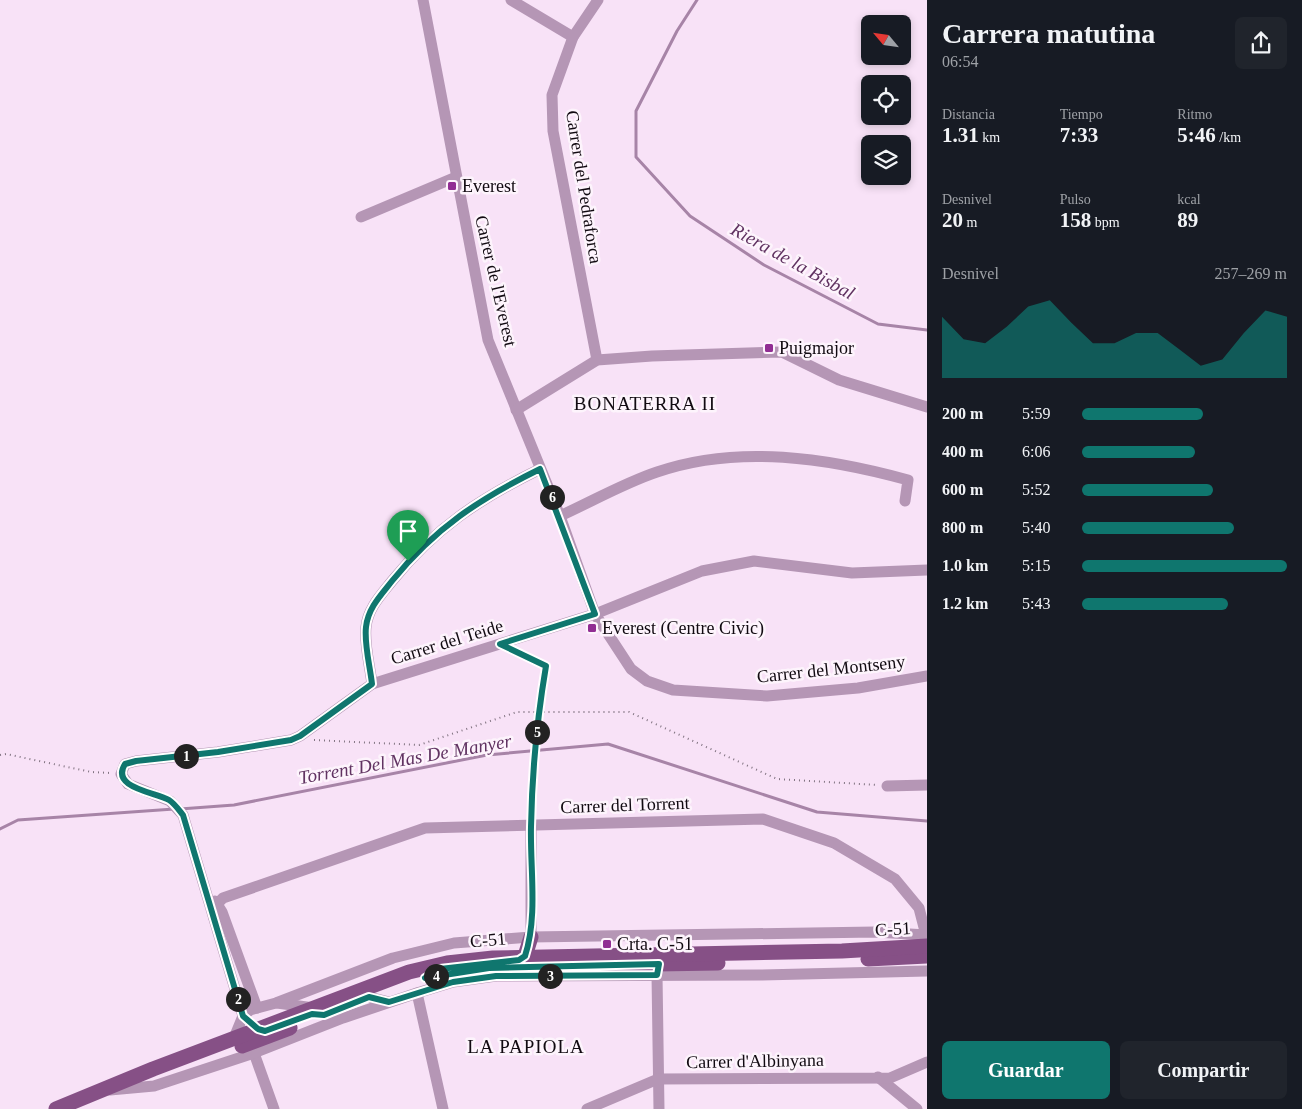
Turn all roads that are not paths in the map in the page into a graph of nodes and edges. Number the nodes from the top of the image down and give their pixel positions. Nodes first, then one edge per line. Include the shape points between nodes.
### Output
1 (423, 0) edge
2 (510, 0) edge
3 (598, 0) edge
4 (573, 37) junction
5 (456, 178) junction
6 (361, 217) dead end
7 (597, 360) junction
8 (927, 407) edge
9 (516, 410) junction
10 (540, 469) junction
11 (905, 501) dead end
12 (560, 516) junction
13 (927, 570) edge
14 (595, 614) junction
15 (927, 676) edge
16 (372, 684) junction
17 (927, 784) edge
18 (887, 786) road end
19 (531, 826) junction
20 (206, 894) junction
21 (220, 901) junction
22 (214, 920) junction
23 (531, 937) junction
24 (926, 945) edge
25 (762, 953) junction
26 (525, 956) junction
27 (658, 970) junction
28 (927, 970) edge
29 (425, 978) junction
30 (416, 993) junction
31 (369, 997) junction
32 (389, 1002) junction
33 (276, 1003) junction
34 (257, 1008) junction
35 (319, 1011) junction
36 (243, 1016) junction
37 (258, 1029) junction
38 (234, 1038) junction
39 (254, 1052) junction
40 (927, 1062) edge
41 (878, 1077) junction
42 (658, 1079) junction
43 (105, 1091) junction
44 (56, 1109) edge
45 (274, 1109) edge
46 (443, 1109) edge
47 (587, 1109) edge
48 (659, 1109) edge
49 (918, 1109) edge

1 - 5 street, Carrer de l'Everest
2 - 4 street
3 - 4 street, Carrer del Pedraforca
4 - 7 street, Carrer del Pedraforca via 552,95 553,131
5 - 6 street
5 - 9 street, Carrer de l'Everest via 488,340
7 - 8 street via 782,352 839,380
7 - 9 street
9 - 10 street, Carrer de l'Everest
10 - 12 street, Carrer de l'Everest
10 - 16 street via 496,490 452,519 408,561 373,604 366,627
11 - 12 street via 908,480 862,467 780,456 708,458 656,472
12 - 14 street, Carrer de l'Everest
13 - 14 street, Carrer del Teide via 852,573 754,561 702,571
14 - 15 street, Carrer del Montseny via 631,670 647,681 673,690 767,696 858,688
14 - 16 street, Carrer del Teide
16 - 20 street, Carrer del Teide via 291,740 125,764 121,774 128,784 171,802 183,815
17 - 18 street
19 - 21 street, Carrer del Torrent via 426,828
19 - 23 street
19 - 24 street, Carrer del Torrent via 763,819 834,843 895,879 919,908
20 - 21 street
20 - 22 street
21 - 22 street
21 - 34 street
22 - 36 street
23 - 24 street via 875,932
23 - 26 main road
23 - 33 street via 454,943 393,958
24 - 25 main road, C-51
24 - 27 main road, C-51 via 802,962
25 - 26 main road, C-51
25 - 27 main road via 744,958 668,959
26 - 29 main road via 510,962 440,969
26 - 35 main road, C-51 via 447,963 409,972
27 - 28 street
27 - 29 main road, C-51 via 489,968
27 - 30 street via 496,976 453,982
27 - 42 street
29 - 31 main road, C-51
30 - 32 street
30 - 46 street
31 - 32 street
31 - 35 main road, C-51
32 - 39 street
33 - 34 street
33 - 35 street
34 - 36 street
35 - 37 main road, C-51 via 265,1031
35 - 43 main road, C-51 via 152,1078
36 - 37 street
36 - 38 street
37 - 38 main road, C-51
38 - 43 main road, C-51
39 - 43 street via 154,1086
39 - 45 street
40 - 41 street, Carrer d'Albinyana via 890,1078
41 - 42 street, Carrer d'Albinyana
41 - 49 street
42 - 47 street, Carrer d'Albinyana
42 - 48 street
43 - 44 main road, C-51

